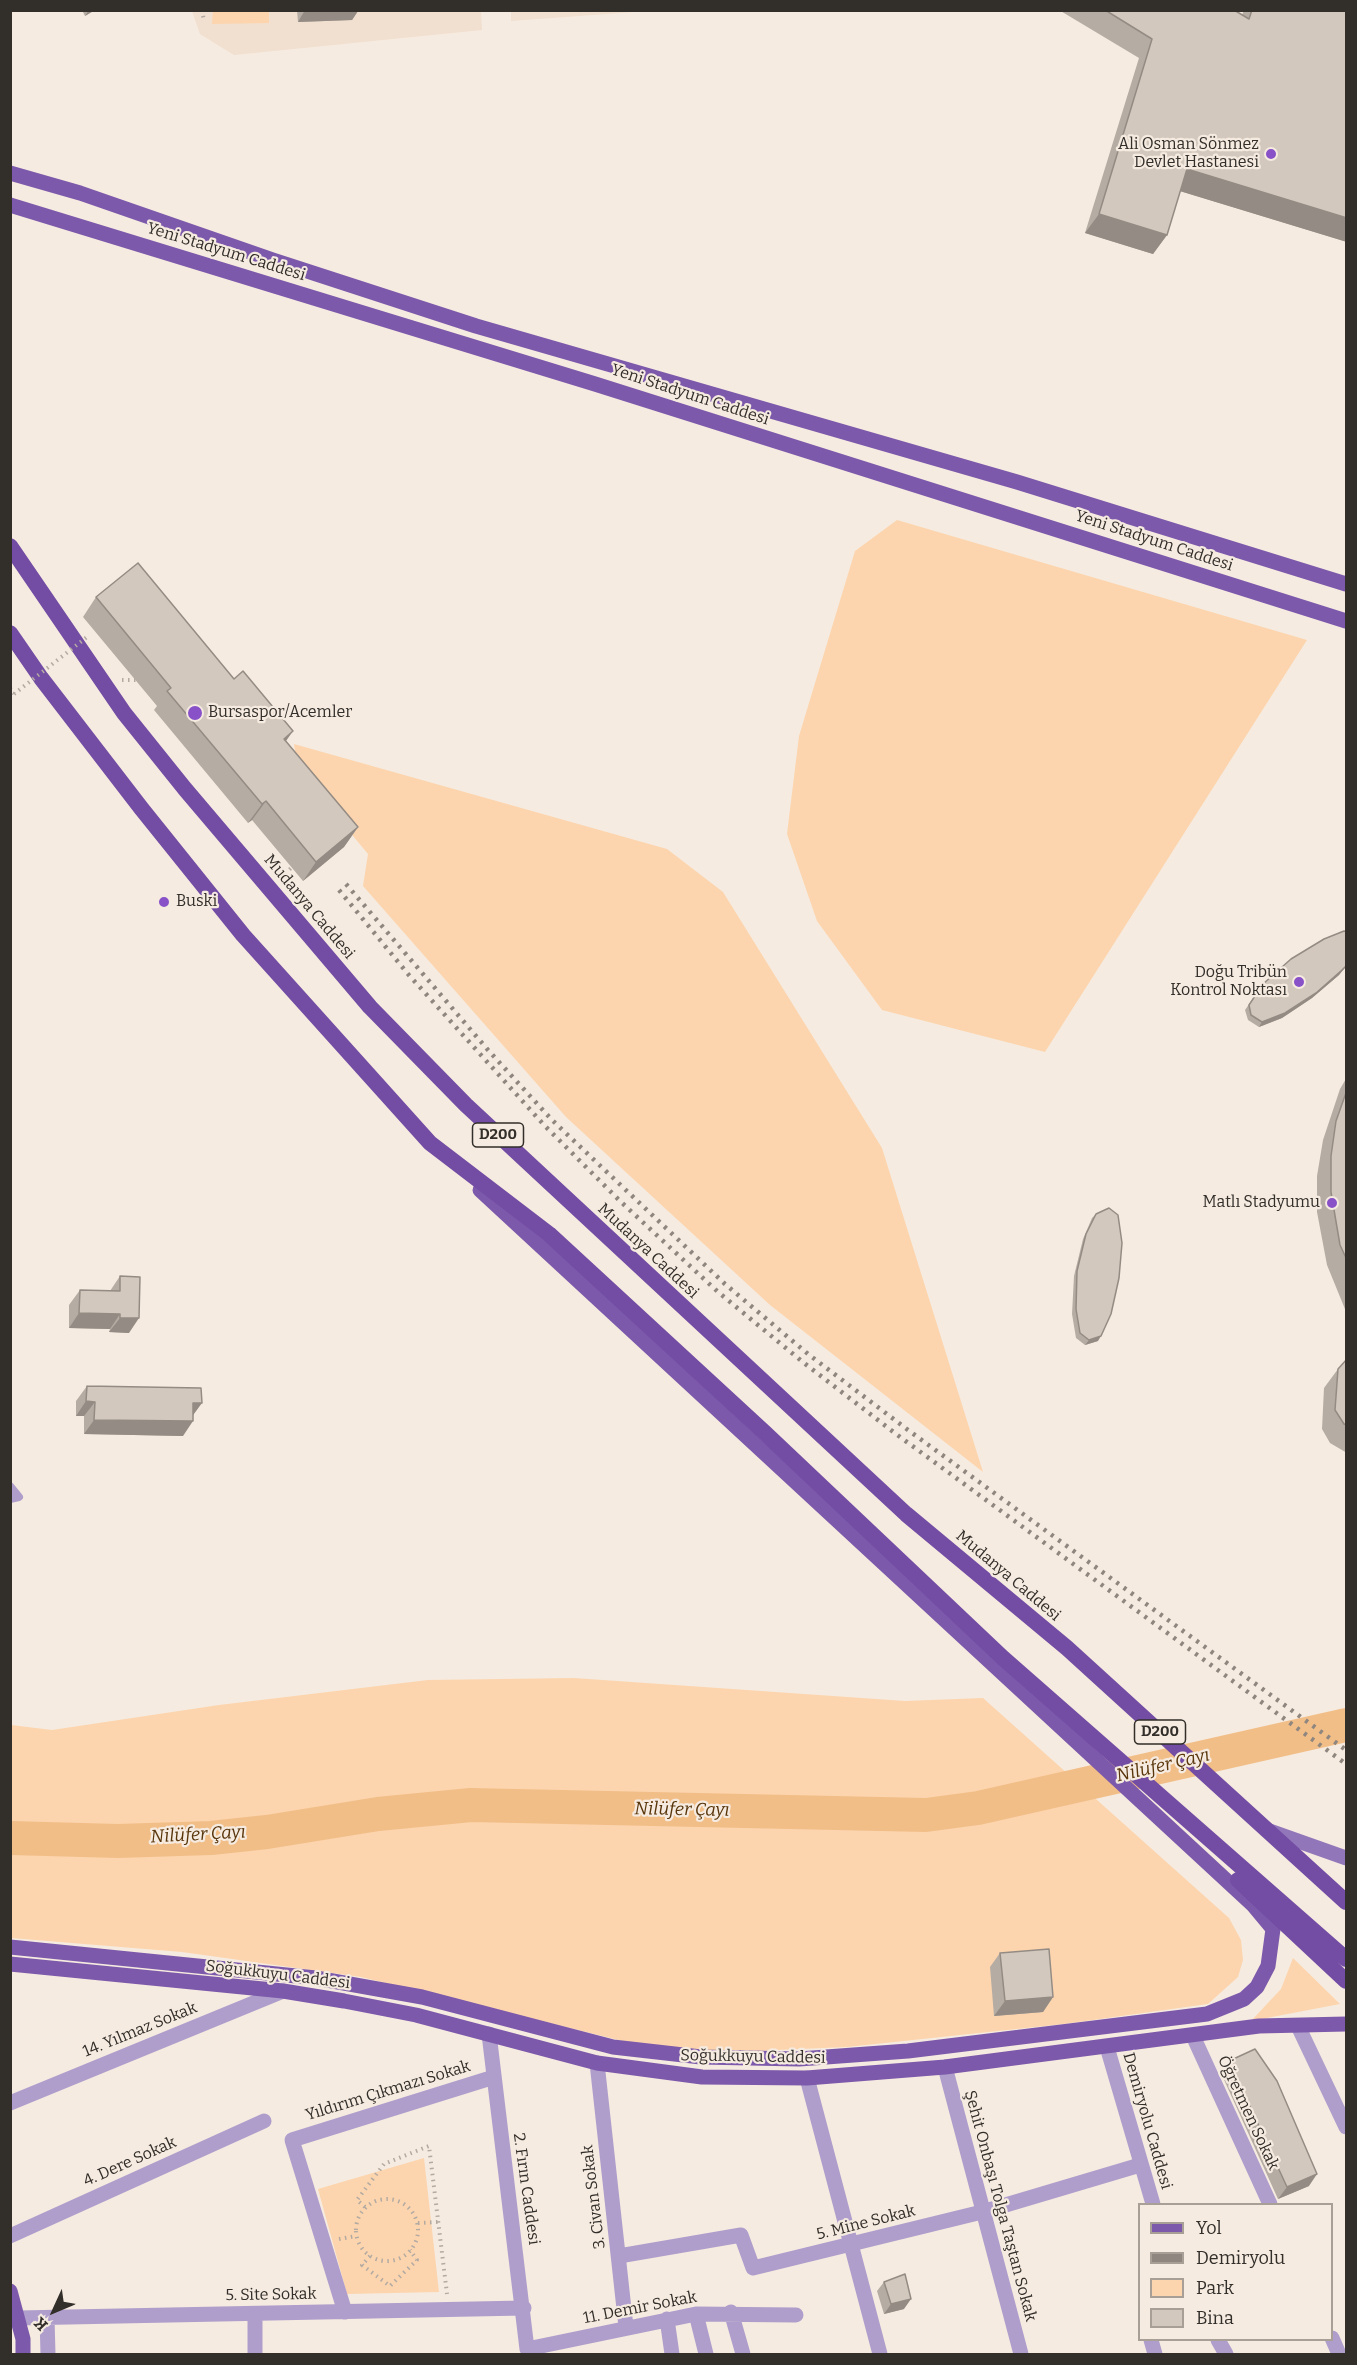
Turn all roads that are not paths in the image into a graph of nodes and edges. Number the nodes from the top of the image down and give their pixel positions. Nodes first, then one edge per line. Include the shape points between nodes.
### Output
1 (10, 162) edge
2 (10, 173) edge
3 (32, 179) junction
4 (14, 209) edge
5 (10, 546) edge
6 (1347, 585) edge
7 (1347, 621) edge
8 (10, 633) edge
9 (10, 1486) edge
10 (10, 1499) edge
11 (1000, 1662) junction
12 (1267, 1830) junction
13 (1204, 1843) junction
14 (1347, 1858) edge
15 (1347, 1902) edge
16 (10, 1947) edge
17 (1347, 1959) edge
18 (10, 1964) edge
19 (1347, 1981) edge
20 (283, 1991) junction
21 (1347, 2024) edge
22 (1298, 2025) junction
23 (489, 2034) junction
24 (1192, 2036) junction
25 (1107, 2047) junction
26 (597, 2063) junction
27 (945, 2067) junction
28 (494, 2077) junction
29 (807, 2078) junction
30 (10, 2103) edge
31 (264, 2121) dead end
32 (1347, 2127) edge
33 (1140, 2165) junction
34 (1152, 2203) edge
35 (1269, 2203) edge
36 (982, 2212) junction
37 (10, 2236) edge
38 (852, 2246) junction
39 (619, 2256) junction
40 (10, 2290) edge
41 (524, 2308) junction
42 (345, 2312) junction
43 (731, 2312) junction
44 (696, 2313) junction
45 (255, 2314) junction
46 (796, 2315) dead end
47 (18, 2318) junction
48 (47, 2318) junction
49 (667, 2319) junction
50 (626, 2327) junction
51 (1333, 2340) edge
52 (1219, 2341) edge
53 (527, 2353) edge
54 (23, 2355) edge
55 (48, 2355) edge
56 (255, 2355) edge
57 (672, 2355) edge
58 (705, 2355) edge
59 (743, 2355) edge
60 (880, 2355) edge
61 (1021, 2355) edge
62 (1226, 2355) edge
63 (1339, 2355) edge

1 - 3 main road
2 - 3 main road, Yeni Stadyum Caddesi
3 - 6 main road, Yeni Stadyum Caddesi via 476,326 1017,482
4 - 7 main road, Yeni Stadyum Caddesi via 595,384
5 - 12 highway, Mudanya Caddesi / D200 via 124,713 370,1006 466,1105 906,1514 1067,1648
8 - 11 highway, D200 via 141,808 243,935 430,1143 549,1234 765,1433
9 - 10 lane via 19,1497
11 - 13 highway, D200
11 - 16 main road, Soğukkuyu Caddesi via 1253,1905 1272,1929 1268,1966 1257,1987 1244,1999 1207,2014 908,2051 799,2059 701,2057 613,2047 422,1997 316,1978
12 - 14 main road
12 - 15 highway, Mudanya Caddesi / D200
13 - 17 highway, D200
13 - 19 highway
18 - 20 main road, Soğukkuyu Caddesi
20 - 23 main road, Soğukkuyu Caddesi via 416,2015
20 - 30 street, 14. Yılmaz Sokak
21 - 22 main road, Soğukkuyu Caddesi
22 - 24 main road, Soğukkuyu Caddesi via 1259,2026
22 - 32 street
23 - 26 main road, Soğukkuyu Caddesi
23 - 28 street, 2. Fırın Caddesi
24 - 25 main road, Soğukkuyu Caddesi
24 - 35 street, Öğretmen Sokak
25 - 27 main road, Soğukkuyu Caddesi
25 - 33 street, Demiryolu Caddesi
26 - 29 main road, Soğukkuyu Caddesi via 702,2077
26 - 39 street, 3. Civan Sokak
27 - 29 main road, Soğukkuyu Caddesi
27 - 36 street, Şehit Onbaşı Tolga Taştan Sokak
28 - 41 street, 2. Fırın Caddesi
28 - 42 street, Yıldırım Çıkmazı Sokak via 292,2140
29 - 38 street
31 - 37 street, 4. Dere Sokak
33 - 34 street, Demiryolu Caddesi
33 - 36 street, 5. Mine Sokak
36 - 38 street, 5. Mine Sokak
36 - 61 street, Şehit Onbaşı Tolga Taştan Sokak
38 - 39 street, 5. Mine Sokak via 753,2268 741,2235
38 - 60 street
39 - 50 street, 3. Civan Sokak
40 - 47 main road
41 - 42 street, 5. Site Sokak
41 - 53 street, 2. Fırın Caddesi
42 - 45 street, 5. Site Sokak
43 - 44 street, 11. Demir Sokak
43 - 46 street, 11. Demir Sokak
43 - 59 street
44 - 49 street, 11. Demir Sokak
44 - 58 street
45 - 48 street, 5. Site Sokak
45 - 56 street
47 - 48 street, 5. Site Sokak
47 - 54 main road
48 - 55 street
49 - 50 street, 11. Demir Sokak
49 - 57 street
50 - 53 street, 11. Demir Sokak
51 - 63 street
52 - 62 street

